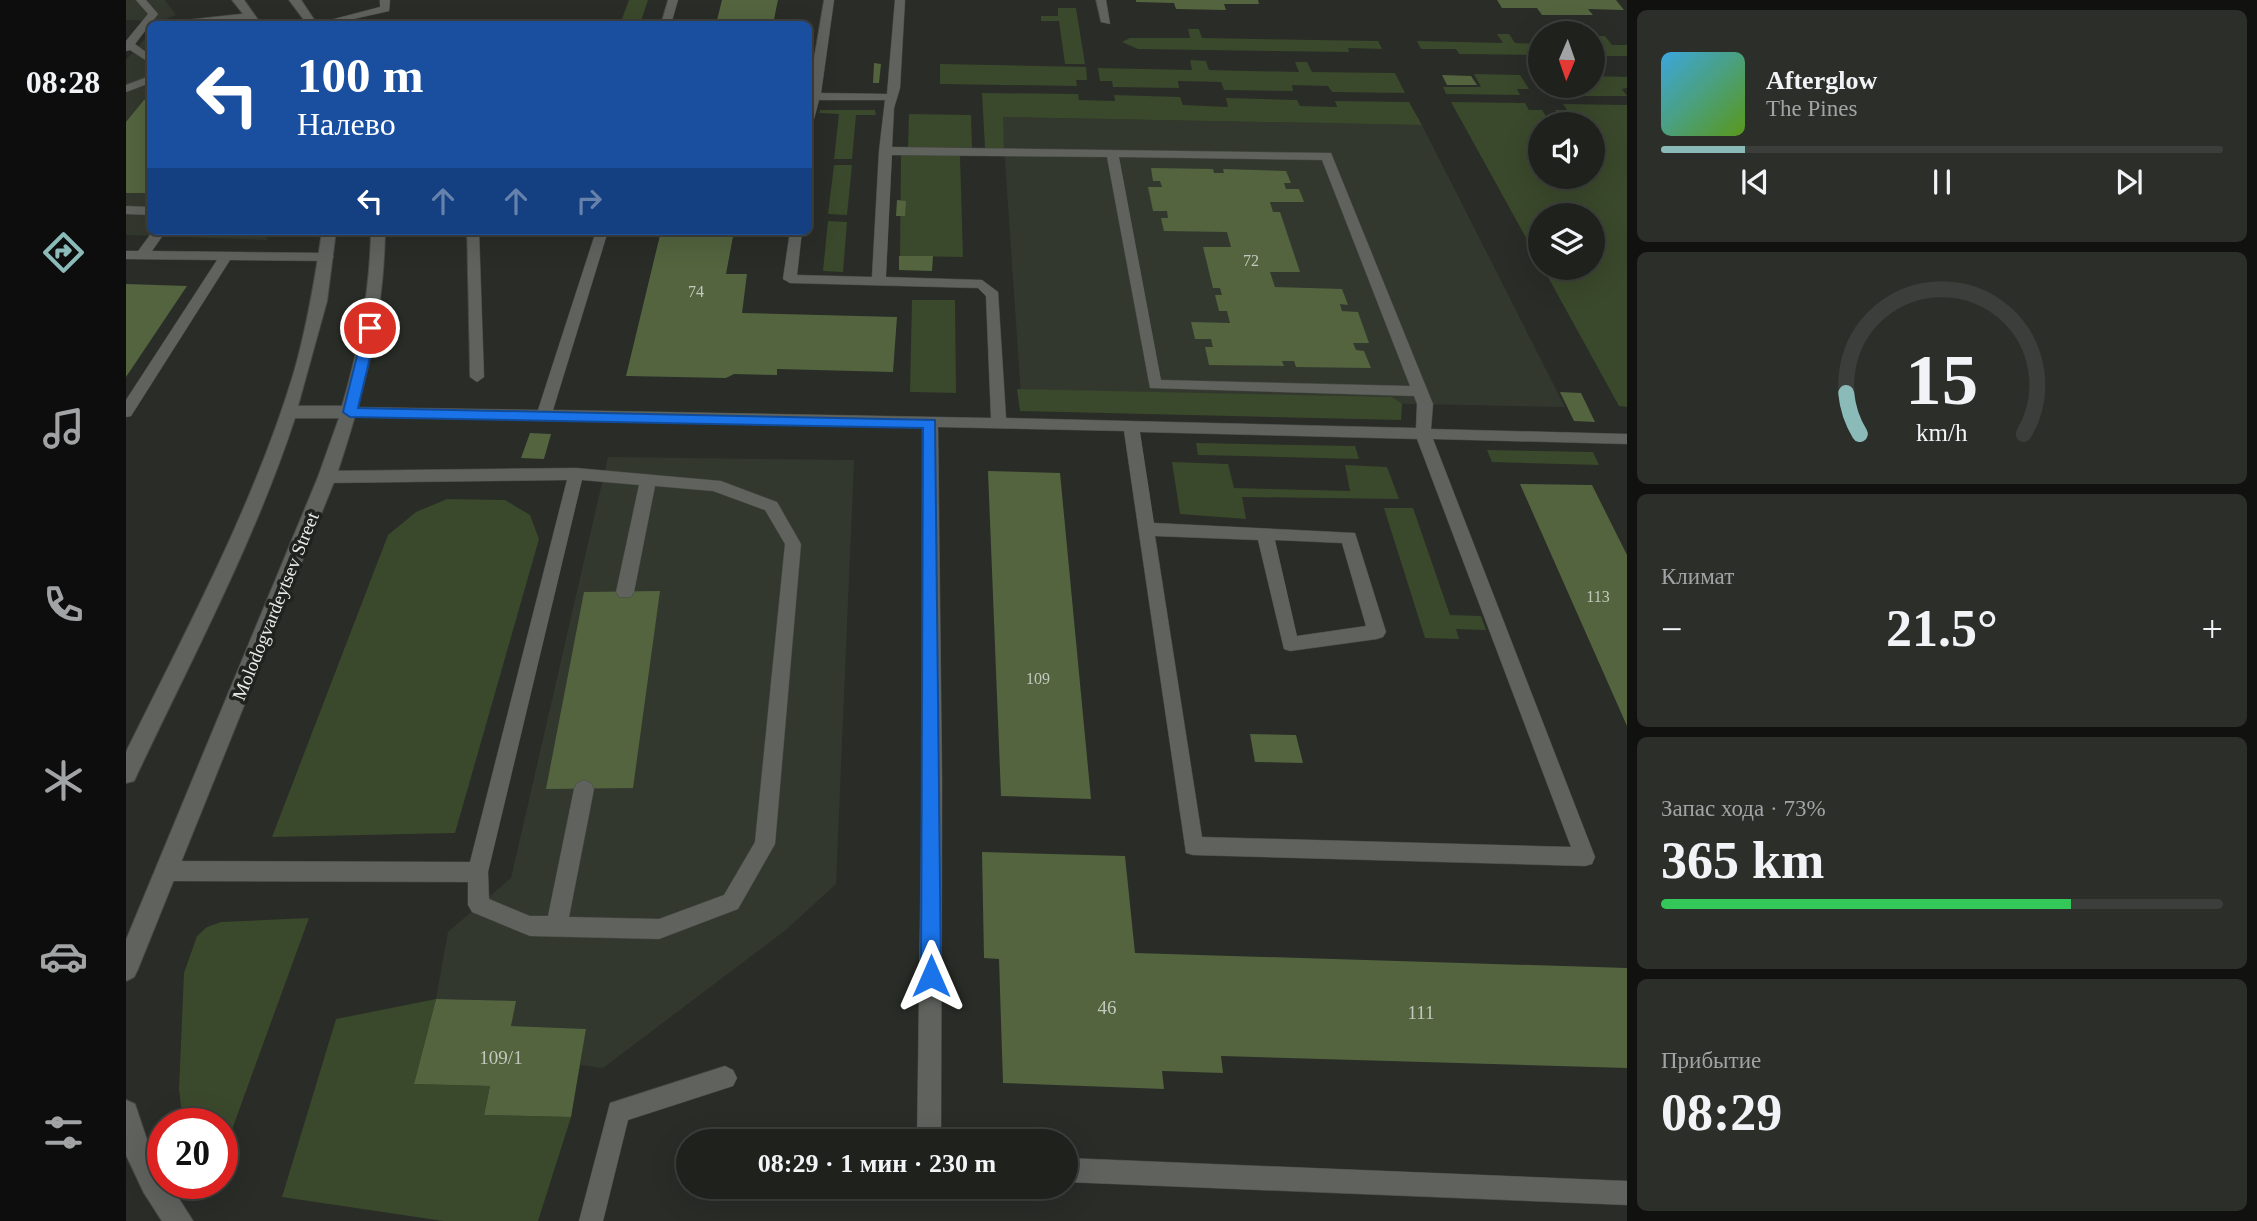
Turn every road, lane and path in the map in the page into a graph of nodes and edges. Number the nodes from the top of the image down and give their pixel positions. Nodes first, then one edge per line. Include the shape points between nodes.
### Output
1 (142, 0) edge
2 (238, 0) edge
3 (295, 0) edge
4 (385, 0) edge
5 (673, 0) edge
6 (829, 0) edge
7 (900, 0) edge
8 (1101, 0) edge
9 (253, 20) edge
10 (150, 21) edge
11 (234, 21) edge
12 (310, 21) edge
13 (333, 21) edge
14 (667, 21) edge
15 (1106, 22) dead end
16 (126, 27) edge
17 (147, 27) edge
18 (147, 28) edge
19 (128, 47) edge
20 (147, 58) edge
21 (147, 80) edge
22 (126, 89) edge
23 (812, 96) edge
24 (890, 97) junction
25 (885, 151) junction
26 (1112, 153) junction
27 (126, 210) edge
28 (147, 211) edge
29 (157, 235) edge
30 (329, 235) edge
31 (378, 235) edge
32 (473, 235) edge
33 (601, 235) edge
34 (796, 235) edge
35 (126, 255) edge
36 (142, 256) junction
37 (225, 257) junction
38 (327, 257) junction
39 (879, 281) junction
40 (477, 377) dead end
41 (1420, 391) junction
42 (126, 412) edge
43 (289, 412) junction
44 (350, 412) junction
45 (544, 415) junction
46 (930, 423) junction
47 (999, 423) junction
48 (1131, 426) junction
49 (1423, 433) junction
50 (1627, 439) edge
51 (576, 474) junction
52 (327, 477) junction
53 (648, 481) junction
54 (1146, 529) junction
55 (1265, 534) junction
56 (625, 592) dead end
57 (126, 774) edge
58 (584, 789) dead end
59 (167, 871) junction
60 (478, 872) junction
61 (556, 927) junction
62 (126, 969) edge
63 (725, 1078) dead end
64 (126, 1113) edge
65 (929, 1129) edge
66 (1078, 1170) edge
67 (1627, 1193) edge
68 (179, 1221) edge
69 (591, 1221) edge

1 - 10 lane via 153,14
2 - 9 main road
3 - 12 main road
4 - 13 lane via 385,9
5 - 14 lane
6 - 23 lane
7 - 24 lane
8 - 15 lane
9 - 11 lane
16 - 17 lane
18 - 19 lane
19 - 20 lane
21 - 22 lane
23 - 24 lane
24 - 25 lane
25 - 26 lane
25 - 39 lane
26 - 41 lane via 1327,156
26 - 41 lane via 1155,385
27 - 28 lane
29 - 36 lane
30 - 38 main road
31 - 44 main road, Molodogvardeytsev Street via 370,328
32 - 40 lane
33 - 45 lane
34 - 39 lane via 790,279
35 - 36 lane
36 - 37 lane
37 - 38 lane
37 - 42 lane
38 - 43 main road via 312,333
39 - 47 lane via 982,284 993,295
41 - 49 lane via 1425,404
43 - 44 main road
43 - 57 main road via 248,516
44 - 45 lane
44 - 52 main road, Molodogvardeytsev Street
45 - 46 lane
46 - 47 lane
46 - 65 lane
47 - 48 lane
48 - 49 lane
48 - 54 lane
49 - 50 lane
49 - 54 lane via 1586,858 1192,846
51 - 52 lane
51 - 53 lane
51 - 60 lane
52 - 59 main road, Molodogvardeytsev Street
53 - 56 lane
53 - 61 lane via 715,485 771,506 793,544 765,844 732,902 659,929
54 - 55 lane
55 - 55 lane via 1349,537 1377,632 1290,644
58 - 61 lane
59 - 60 lane
59 - 62 main road, Molodogvardeytsev Street
60 - 61 lane via 479,905 530,926
63 - 69 lane via 618,1111
64 - 68 main road via 132,1143 152,1184
66 - 67 lane

